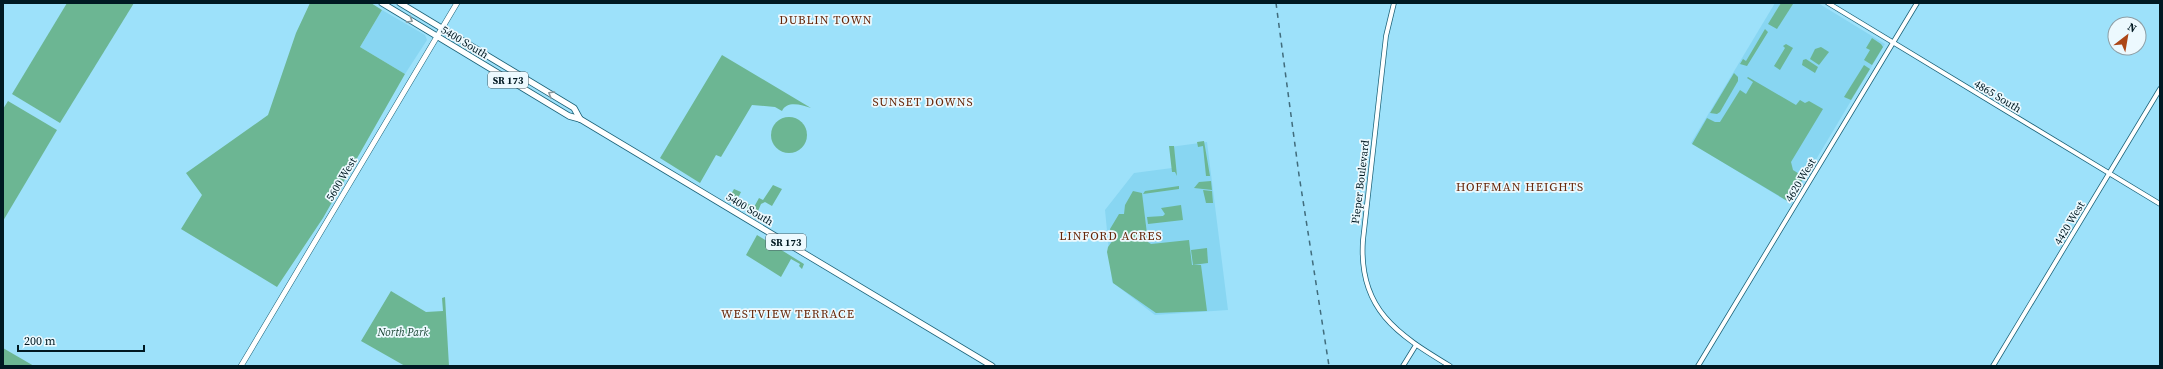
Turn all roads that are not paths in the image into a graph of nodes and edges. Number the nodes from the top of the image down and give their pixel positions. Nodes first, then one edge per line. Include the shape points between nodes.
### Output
1 (382, 3) edge
2 (400, 3) edge
3 (457, 3) edge
4 (1394, 3) edge
5 (1828, 3) edge
6 (1917, 3) edge
7 (442, 29) junction
8 (437, 37) junction
9 (1893, 43) junction
10 (2160, 89) edge
11 (580, 119) junction
12 (2109, 173) junction
13 (2160, 204) edge
14 (1416, 345) junction
15 (241, 366) edge
16 (992, 366) edge
17 (1403, 366) edge
18 (1450, 366) edge
19 (1698, 366) edge
20 (1993, 366) edge

1 -> 8 main road, 5400 South / SR 173
2 - 7 main road, 5400 South / SR 173
3 - 7 main road, 5600 West
4 - 14 street, Pieper Boulevard via 1386,36 1362,257 1368,285 1379,309 1399,333
5 - 9 street, 4865 South
6 - 9 street, 4620 West
7 - 8 main road, 5600 West
11 -> 7 main road, 5400 South / SR 173 via 574,108
8 - 11 main road, 5400 South / SR 173 via 569,116
8 - 15 main road, 5600 West
9 - 12 street, 4865 South
9 - 19 street, 4620 West
10 - 12 street, 4420 West
11 - 16 main road, 5400 South / SR 173
12 - 13 street, 4865 South
12 - 20 street, 4420 West
14 - 17 street
14 - 18 street, Pieper Boulevard

